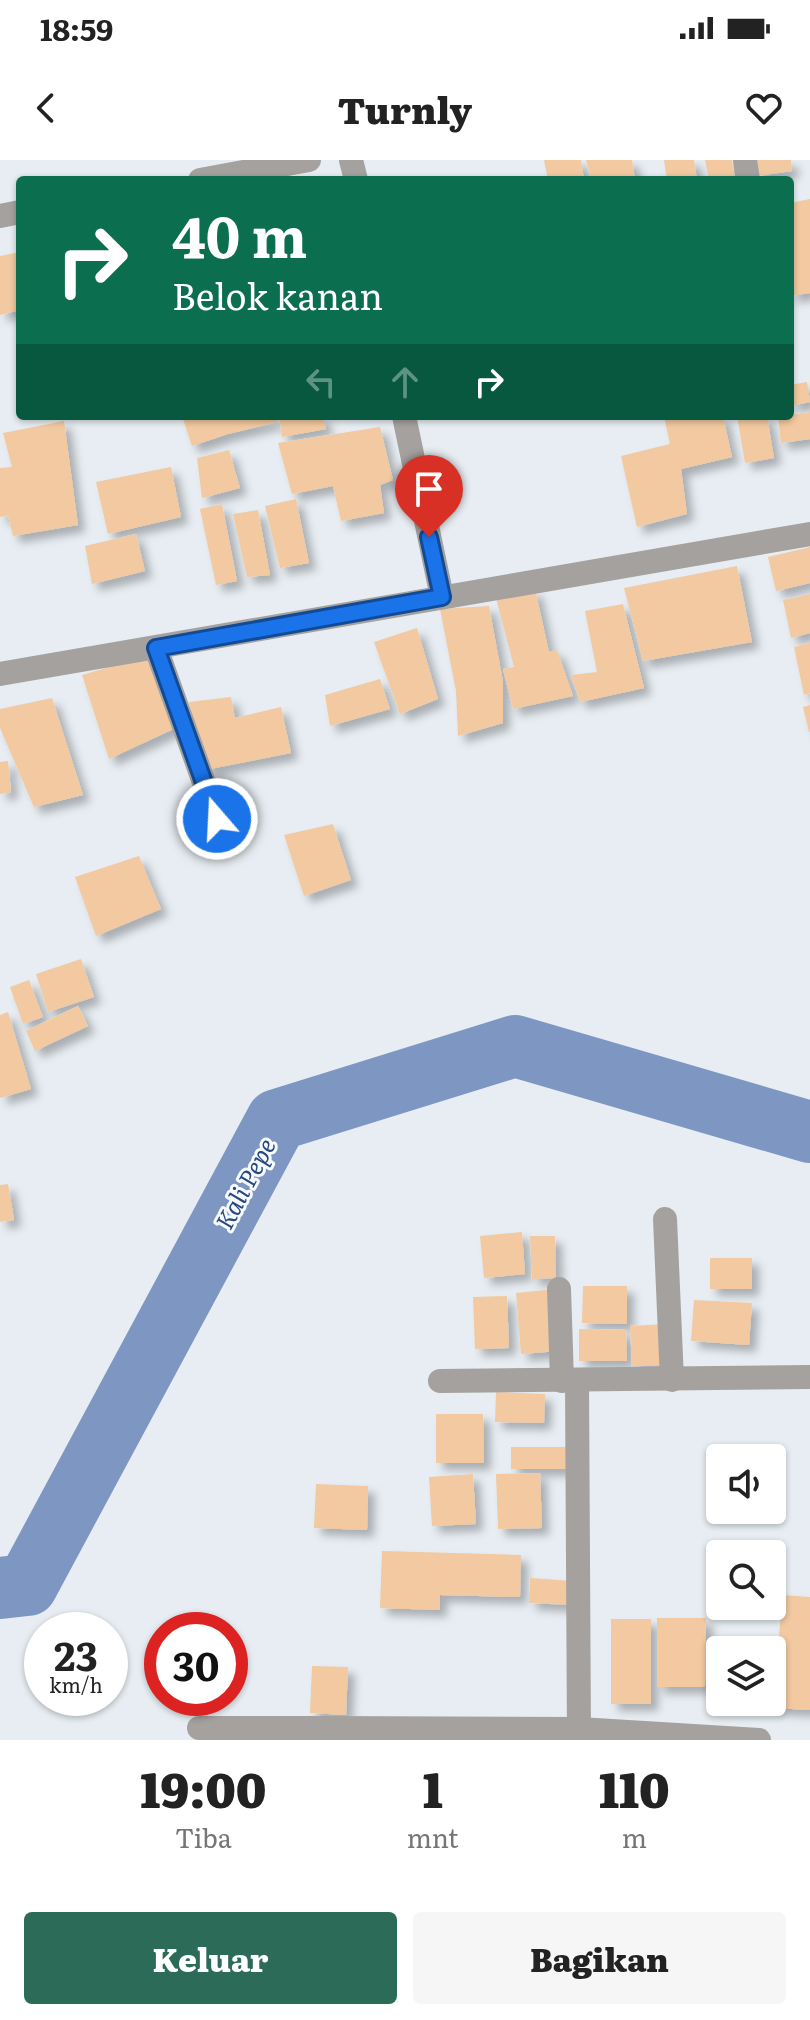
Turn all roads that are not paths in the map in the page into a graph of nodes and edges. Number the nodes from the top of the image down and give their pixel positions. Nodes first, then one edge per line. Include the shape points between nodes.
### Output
1 (309, 160) edge
2 (222, 176) edge
3 (405, 420) edge
4 (810, 534) edge
5 (442, 597) junction
6 (156, 648) junction
7 (0, 674) edge
8 (217, 819) dead end
9 (665, 1219) dead end
10 (559, 1289) dead end
11 (810, 1377) edge
12 (672, 1380) junction
13 (440, 1381) dead end
14 (569, 1381) junction
15 (199, 1728) dead end
16 (324, 1734) edge
17 (579, 1735) edge
18 (759, 1740) edge

1 - 2 street
3 - 5 street
4 - 5 street
5 - 6 street
6 - 7 street
6 - 8 street
9 - 12 street
10 - 14 street
11 - 12 street
12 - 14 street
13 - 14 street
14 - 17 street
15 - 16 street
16 - 17 street
17 - 18 street

